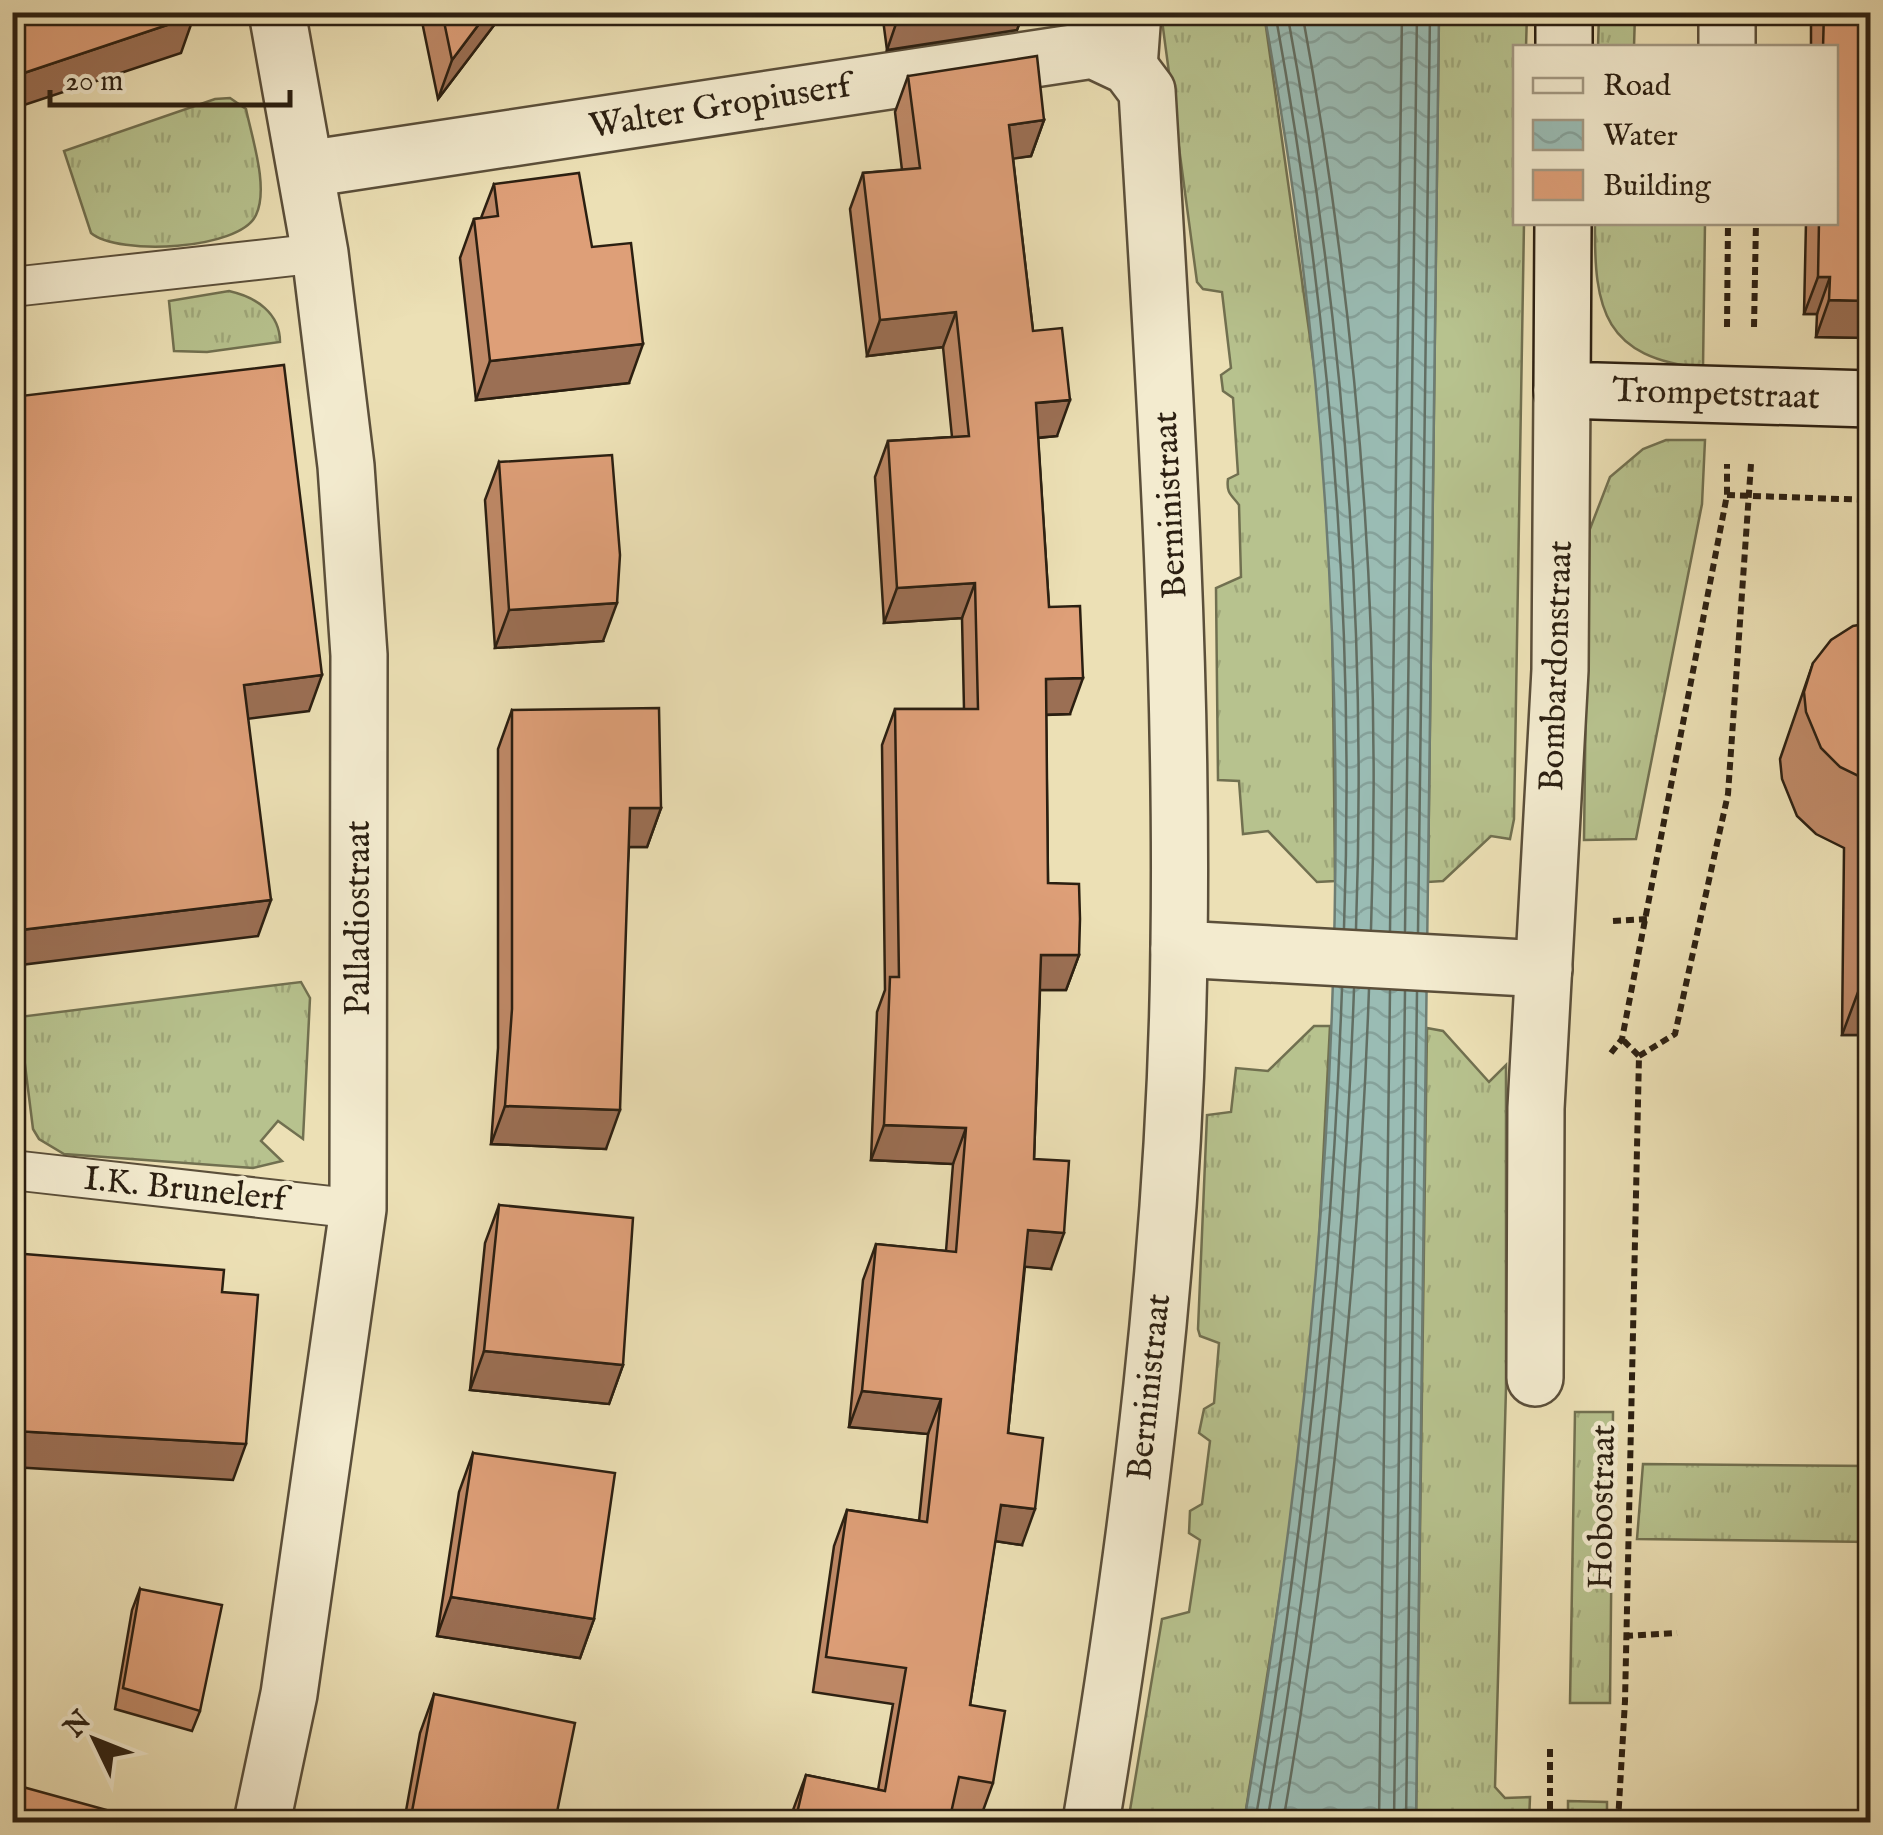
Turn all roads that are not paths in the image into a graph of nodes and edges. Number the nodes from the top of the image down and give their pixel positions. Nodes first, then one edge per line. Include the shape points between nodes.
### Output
1 (278, 12) edge
2 (1133, 12) edge
3 (1564, 12) edge
4 (1727, 12) edge
5 (1564, 45) edge
6 (1727, 45) edge
7 (1129, 67) junction
8 (307, 168) junction
9 (1563, 225) edge
10 (320, 253) junction
11 (12, 287) edge
12 (1562, 390) junction
13 (1870, 399) edge
14 (1179, 949) junction
15 (1544, 969) junction
16 (12, 1170) edge
17 (358, 1209) junction
18 (1535, 1378) dead end
19 (262, 1822) edge
20 (1091, 1822) edge

1 - 8 street, Palladiostraat
2 - 7 street
3 - 5 street
4 - 6 street
7 - 8 street, Walter Gropiuserf via 1093,50
7 - 14 street, Berninistraat via 1147,90 1177,581
8 - 10 street, Palladiostraat
9 - 12 street, Bombardonstraat
10 - 11 lane
10 - 17 street, Palladiostraat via 346,466 359,655
12 - 13 street, Trompetstraat
12 - 15 street, Bombardonstraat via 1560,670
14 - 15 street
14 - 20 street, Berninistraat via 1158,1358
15 - 18 street, Bombardonstraat
16 - 17 lane, I.K. Brunelerf
17 - 19 street, Palladiostraat via 289,1694

